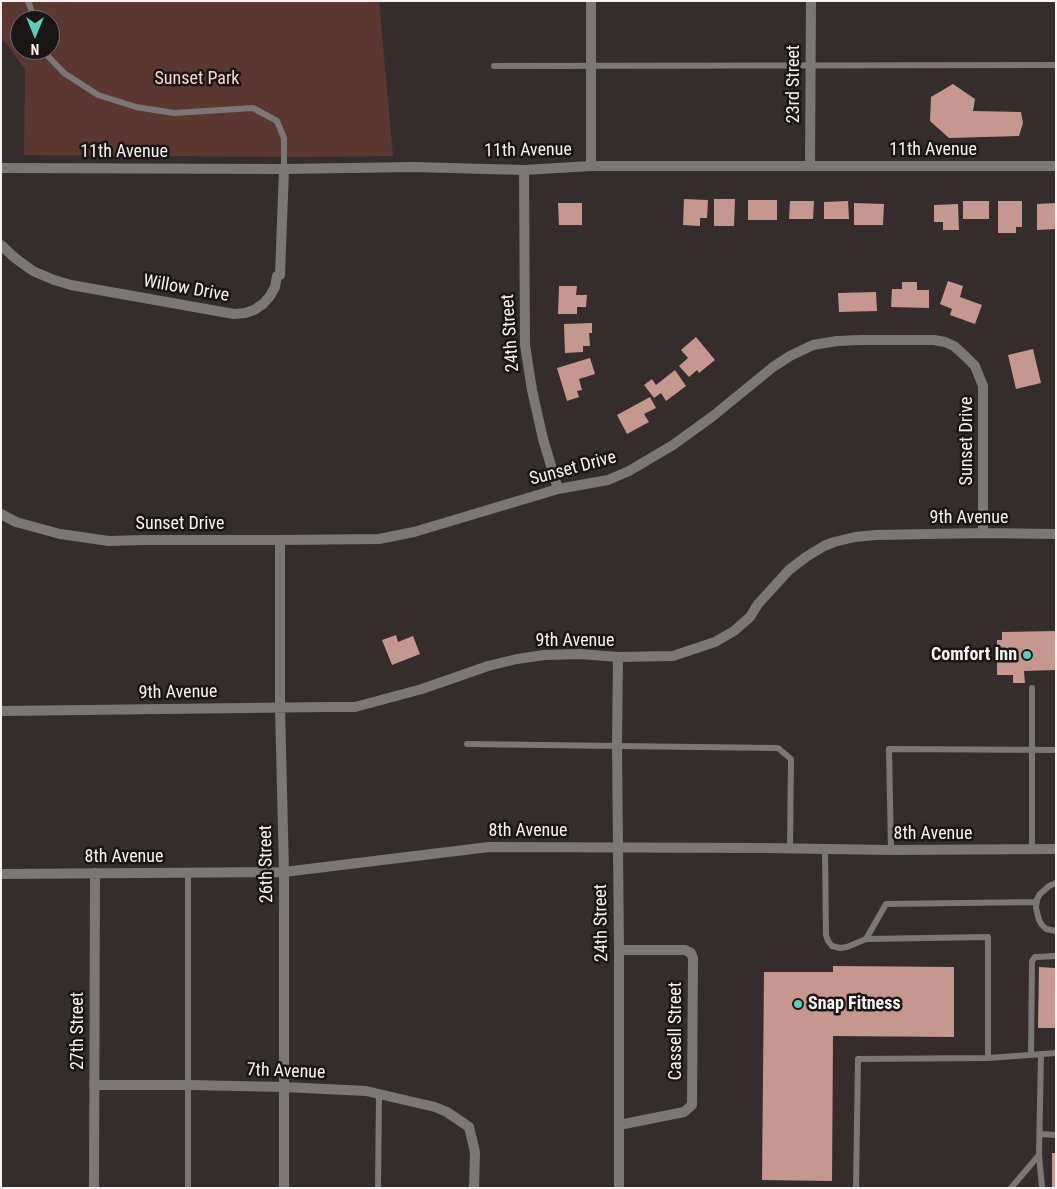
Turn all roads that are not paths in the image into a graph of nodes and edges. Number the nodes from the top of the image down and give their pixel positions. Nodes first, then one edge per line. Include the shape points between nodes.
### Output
1 (591, 1) edge
2 (811, 1) edge
3 (52, 60) edge
4 (591, 65) junction
5 (1056, 65) edge
6 (494, 66) dead end
7 (811, 66) junction
8 (591, 166) junction
9 (810, 166) junction
10 (1056, 166) edge
11 (1, 168) edge
12 (284, 169) junction
13 (524, 170) junction
14 (1, 245) edge
15 (558, 490) junction
16 (1, 514) edge
17 (983, 533) junction
18 (1056, 534) edge
19 (280, 540) junction
20 (618, 657) junction
21 (1032, 688) dead end
22 (280, 707) junction
23 (1, 711) edge
24 (467, 744) dead end
25 (616, 746) junction
26 (1032, 749) junction
27 (1056, 750) edge
28 (618, 848) junction
29 (790, 848) junction
30 (825, 850) junction
31 (891, 850) junction
32 (1032, 850) junction
33 (1056, 850) edge
34 (284, 872) junction
35 (188, 873) junction
36 (1, 874) edge
37 (95, 874) junction
38 (1056, 883) edge
39 (1037, 902) junction
40 (1056, 931) edge
41 (866, 939) junction
42 (619, 950) junction
43 (1056, 956) edge
44 (1056, 1053) edge
45 (1031, 1054) junction
46 (1041, 1054) junction
47 (988, 1058) junction
48 (94, 1085) junction
49 (189, 1085) junction
50 (284, 1087) junction
51 (379, 1094) junction
52 (619, 1125) junction
53 (1040, 1134) junction
54 (1056, 1134) edge
55 (1039, 1155) junction
56 (94, 1188) edge
57 (188, 1188) edge
58 (284, 1188) edge
59 (378, 1188) edge
60 (474, 1188) edge
61 (619, 1188) edge
62 (856, 1188) edge
63 (1010, 1188) edge
64 (1042, 1188) edge

1 - 4 street
2 - 7 street, 23rd Street
3 - 12 lane via 64,73 98,95 136,107 174,113 253,108 277,121 284,138
4 - 6 lane
4 - 7 lane
4 - 8 street
5 - 7 lane
7 - 9 street, 23rd Street
8 - 9 street, 11th Avenue
8 - 13 street, 11th Avenue
9 - 10 street, 11th Avenue
11 - 12 street, 11th Avenue
12 - 13 street, 11th Avenue via 414,167
12 - 14 street, Willow Drive via 280,275 263,304 245,314 62,283 33,271
13 - 15 street, 24th Street via 525,345 543,440
15 - 17 street, Sunset Drive via 608,480 629,471 673,445 773,367 813,345 861,340 934,340 954,346 964,355 975,366 983,386
15 - 19 street, Sunset Drive via 379,539
16 - 19 street, Sunset Drive via 16,522 60,534 110,541
17 - 18 street, 9th Avenue
17 - 20 street, 9th Avenue via 876,535 834,542 790,570 750,617 715,642 673,656
19 - 22 street, 26th Street
20 - 22 street, 9th Avenue via 544,655 488,666 422,690 355,707
20 - 25 street, 24th Street
21 - 26 lane
22 - 23 street, 9th Avenue
22 - 34 street, 26th Street
24 - 25 lane
25 - 28 street, 24th Street
25 - 29 lane via 778,748 791,759
26 - 27 lane
26 - 31 lane via 889,749
26 - 32 lane
28 - 29 street, 8th Avenue
28 - 34 street, 8th Avenue via 489,847
28 - 42 street, 24th Street
29 - 30 street, 8th Avenue
30 - 31 street, 8th Avenue
30 - 41 lane via 828,941 840,948
31 - 32 street, 8th Avenue
32 - 33 street, 8th Avenue
34 - 35 street, 8th Avenue
34 - 50 street, 26th Street
35 - 37 street, 8th Avenue
35 - 49 lane
36 - 37 street, 8th Avenue
37 - 48 street, 27th Street
38 - 39 lane via 1040,894
39 - 40 lane via 1039,920 1046,929
39 - 41 lane via 886,904
41 - 47 lane via 988,937
42 - 52 street, 24th Street
42 - 52 street, Cassell Street via 686,950 693,958 692,1105 684,1112
43 - 45 lane via 1035,957 1032,961
44 - 46 lane
45 - 46 lane
45 - 47 lane
46 - 53 lane
47 - 62 lane via 858,1059
48 - 49 street, 7th Avenue
48 - 56 street, 27th Street
49 - 50 street, 7th Avenue
49 - 57 lane
50 - 51 street, 7th Avenue
50 - 58 street, 26th Street
51 - 59 lane
51 - 60 street, 7th Avenue via 435,1107 469,1127 475,1152
52 - 61 street, 24th Street
53 - 54 lane
53 - 55 lane
55 - 63 lane
55 - 64 lane

